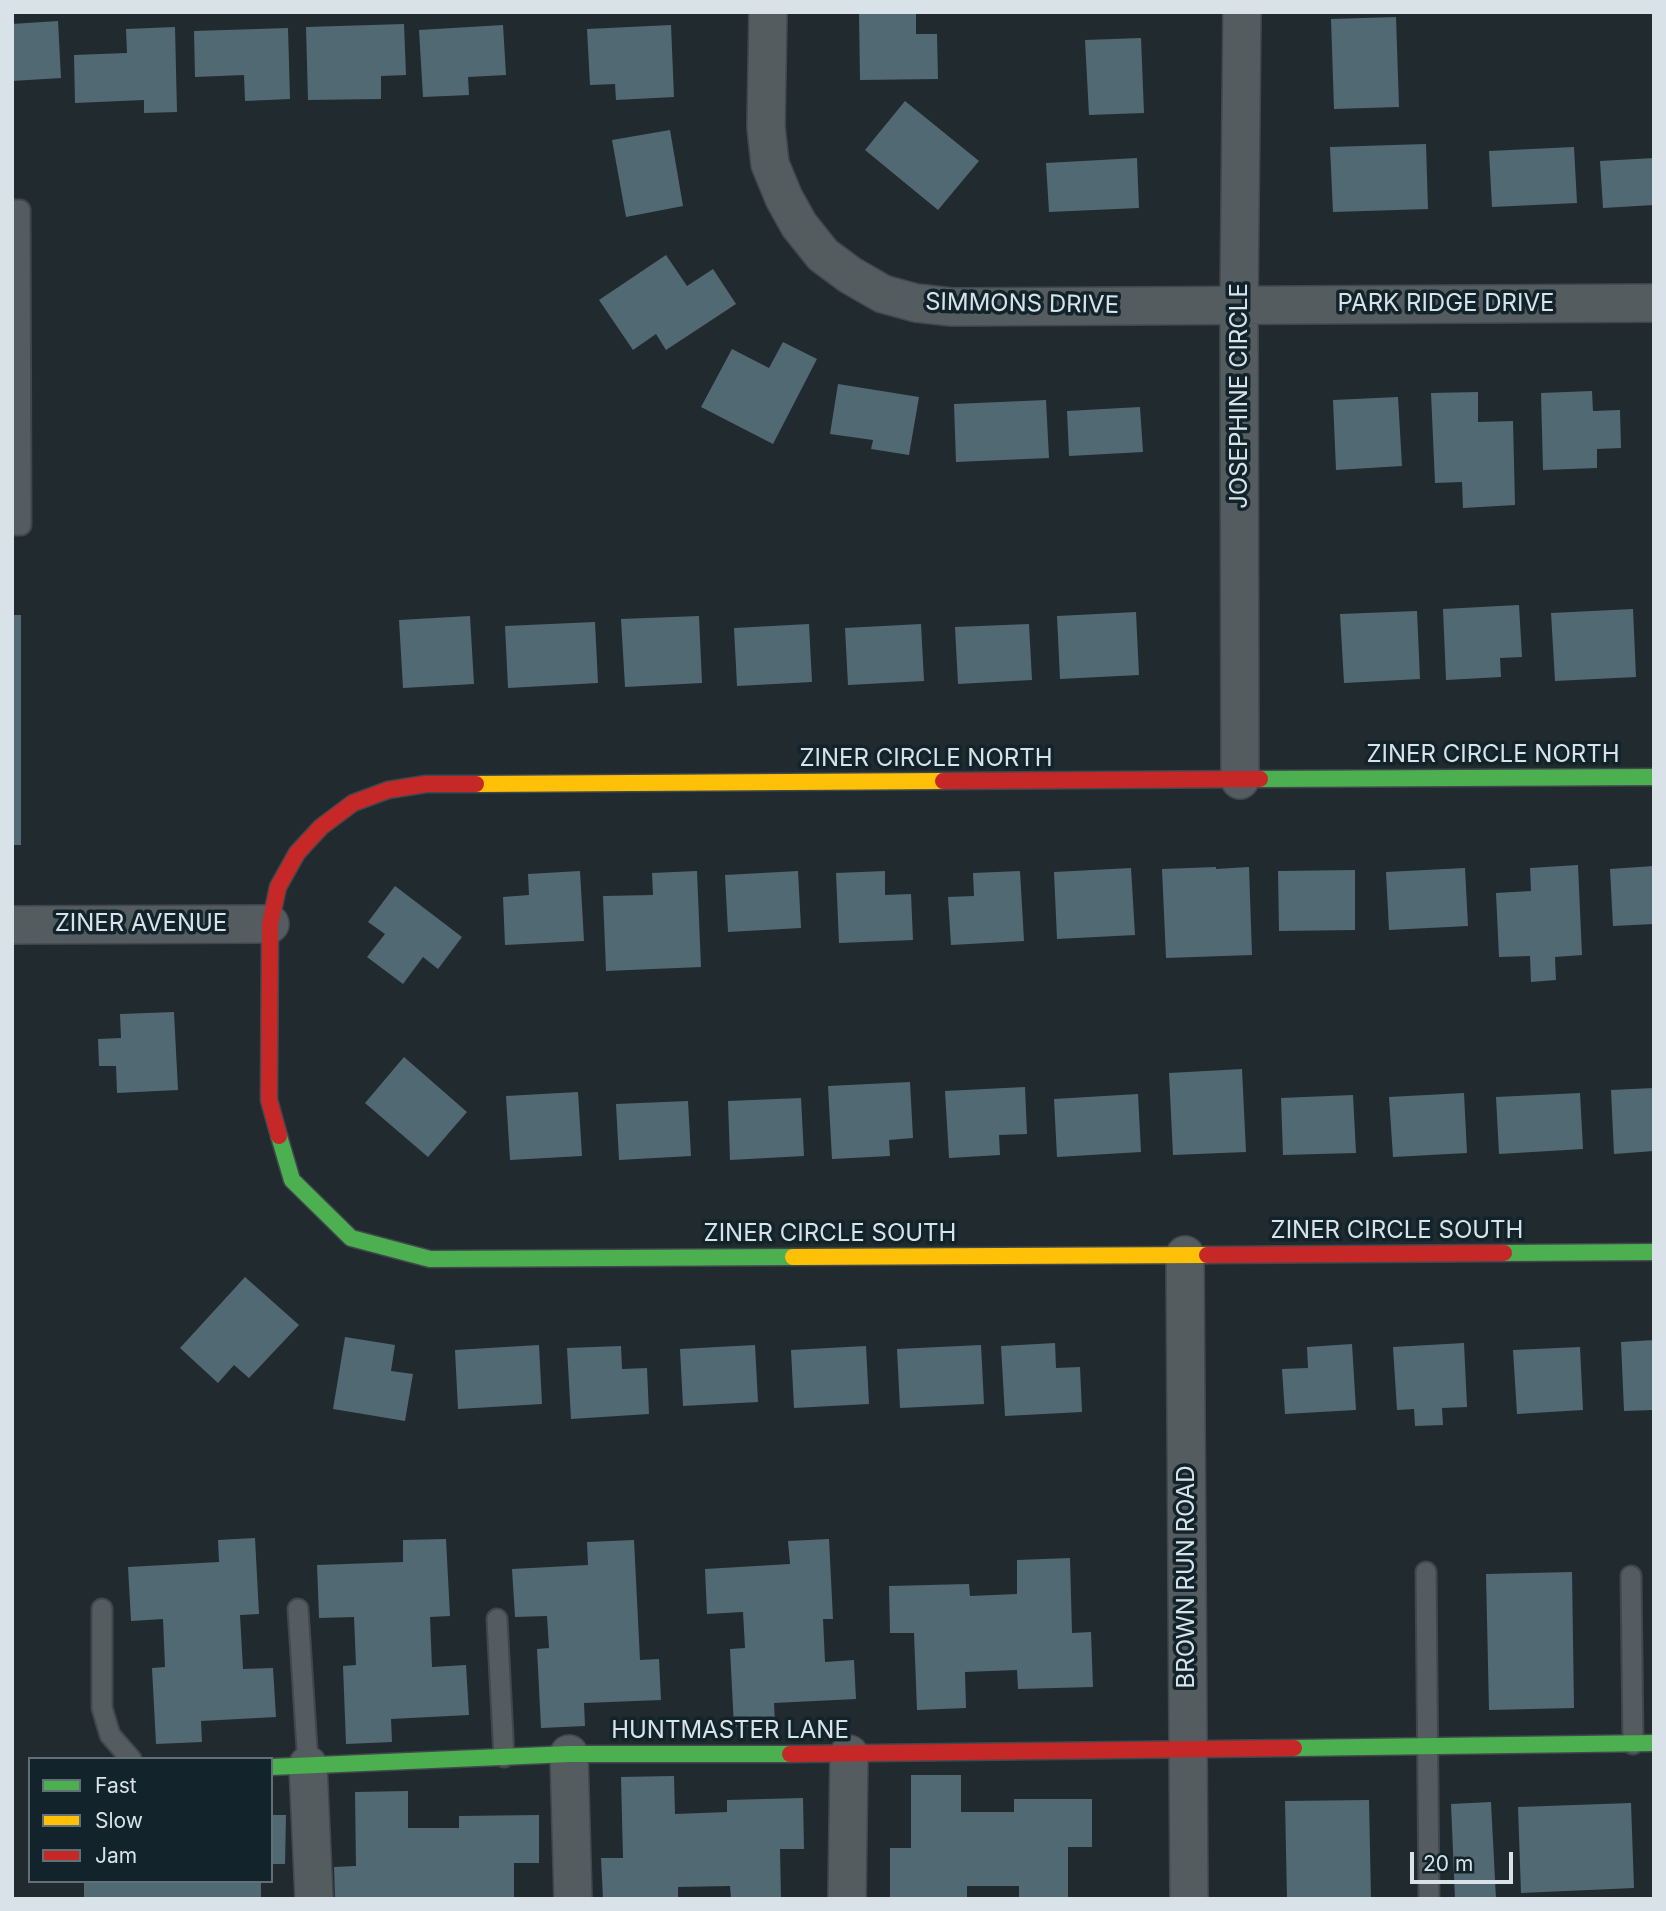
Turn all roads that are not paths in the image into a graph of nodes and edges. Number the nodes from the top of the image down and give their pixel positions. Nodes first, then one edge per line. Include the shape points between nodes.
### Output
1 (768, 12) edge
2 (1242, 12) edge
3 (16, 210) edge
4 (1654, 303) edge
5 (1239, 305) junction
6 (12, 526) edge
7 (1654, 777) edge
8 (1240, 780) junction
9 (270, 924) junction
10 (12, 925) edge
11 (1654, 1252) edge
12 (1185, 1255) junction
13 (1426, 1572) dead end
14 (1631, 1576) dead end
15 (102, 1609) dead end
16 (298, 1609) dead end
17 (497, 1619) dead end
18 (1654, 1743) edge
19 (1633, 1744) junction
20 (1426, 1747) junction
21 (1188, 1751) junction
22 (569, 1754) junction
23 (849, 1754) junction
24 (129, 1757) edge
25 (504, 1757) junction
26 (308, 1765) junction
27 (273, 1767) edge
28 (314, 1899) edge
29 (573, 1899) edge
30 (847, 1899) edge
31 (1189, 1899) edge
32 (1429, 1899) edge

1 - 5 street, SIMMONS DRIVE via 766,127 770,164 799,225 823,255 850,275 883,294 952,307
2 - 5 street, JOSEPHINE CIRCLE
3 - 6 lane via 21,525
4 - 5 street, PARK RIDGE DRIVE
5 - 8 street, JOSEPHINE CIRCLE
7 - 8 street, ZINER CIRCLE NORTH
8 - 9 street, ZINER CIRCLE NORTH via 426,784 388,790 353,803 321,827 297,853 278,887
9 - 10 street, ZINER AVENUE
9 - 12 street, ZINER CIRCLE SOUTH via 270,1100 292,1180 351,1238 430,1259
11 - 12 street, ZINER CIRCLE SOUTH
12 - 21 street, BROWN RUN ROAD
13 - 20 lane
14 - 19 lane
15 - 24 lane via 102,1708 110,1735
16 - 26 lane
17 - 25 lane
18 - 19 street, HUNTMASTER LANE
19 - 20 street, HUNTMASTER LANE
20 - 21 street, HUNTMASTER LANE
20 - 32 lane
21 - 23 street, HUNTMASTER LANE
21 - 31 street, BROWN RUN ROAD
22 - 23 street, HUNTMASTER LANE
22 - 25 street, HUNTMASTER LANE
22 - 29 street
23 - 30 street
25 - 26 street, HUNTMASTER LANE
26 - 27 street, HUNTMASTER LANE
26 - 28 street

